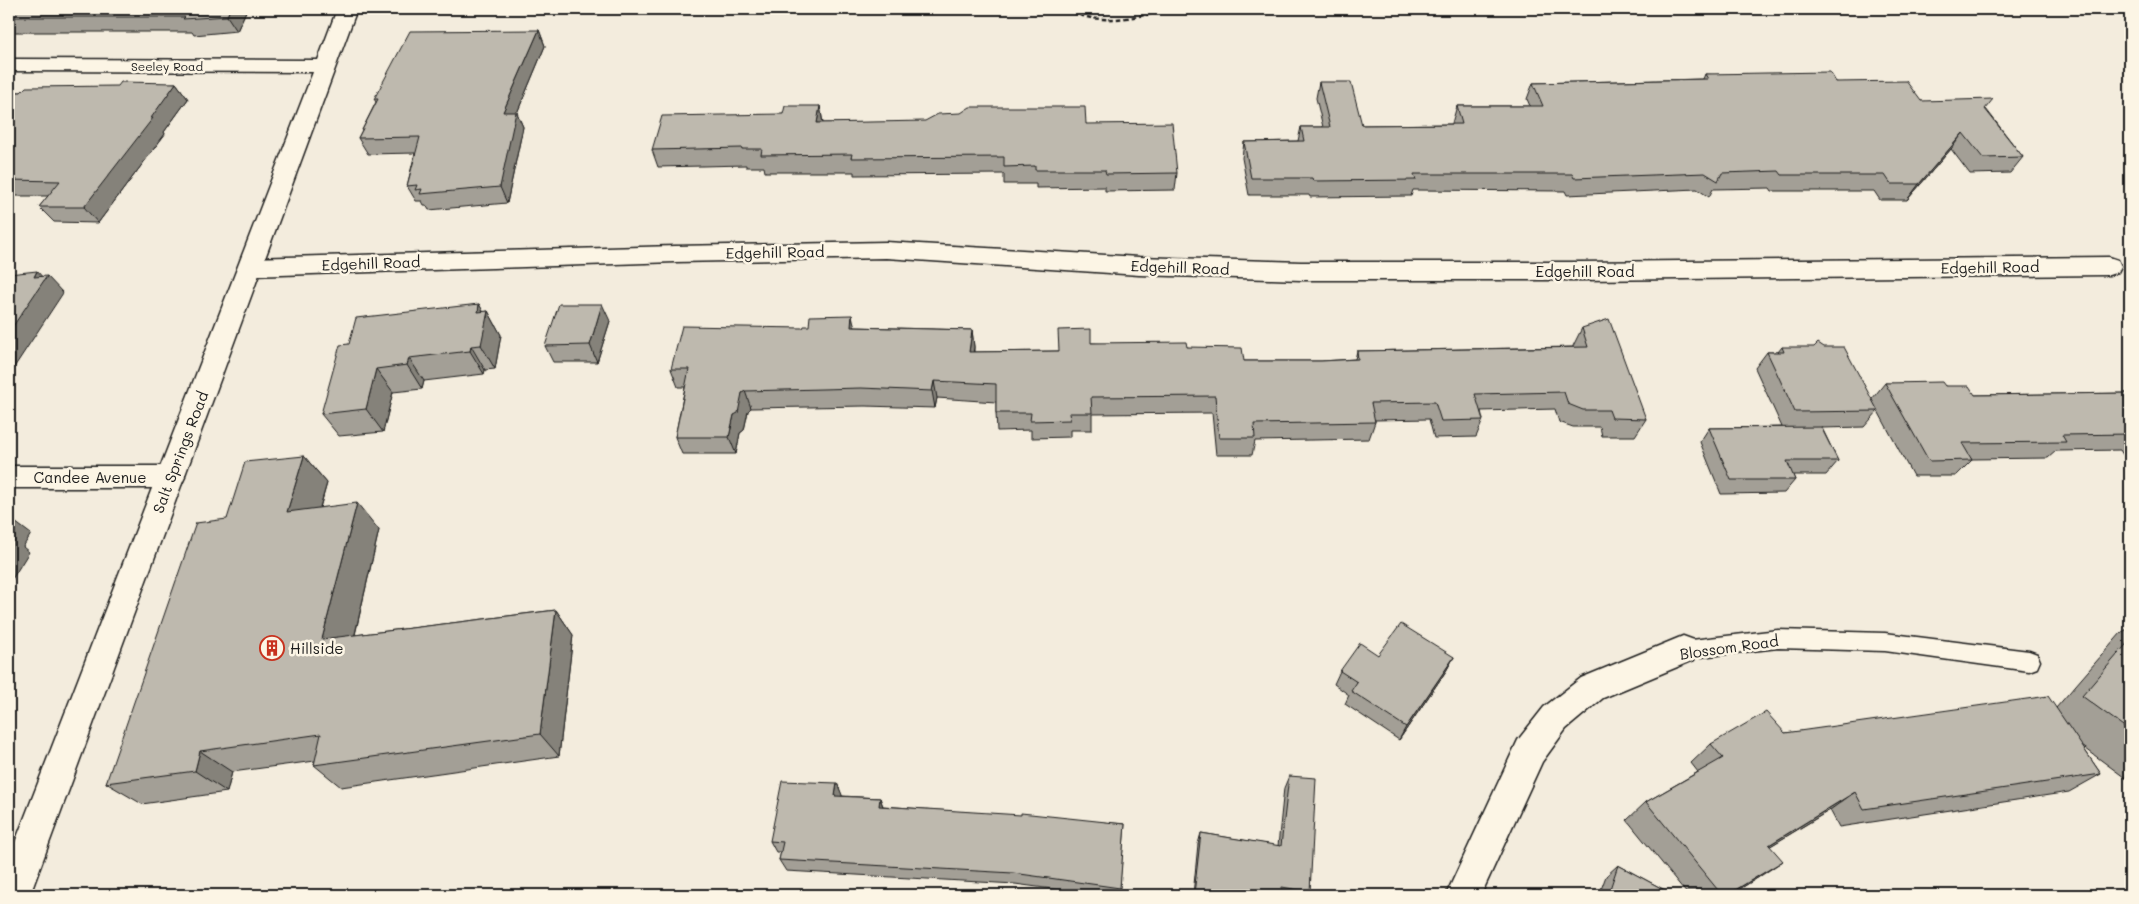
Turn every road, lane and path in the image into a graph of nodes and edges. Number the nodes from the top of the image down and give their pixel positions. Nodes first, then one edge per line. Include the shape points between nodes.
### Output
1 (347, 9) edge
2 (1066, 9) edge
3 (1167, 11) dead end
4 (9, 66) edge
5 (325, 66) junction
6 (2109, 266) dead end
7 (251, 267) junction
8 (9, 477) edge
9 (170, 477) junction
10 (1683, 650) joint
11 (2029, 661) dead end
12 (12, 895) edge
13 (1463, 895) edge

1 - 5 street, Salt Springs Road
2 - 3 path via 1095,20
4 - 5 street, Seeley Road
5 - 7 street, Salt Springs Road
6 - 7 street, Edgehill Road via 1301,271 1139,266 886,250
7 - 9 street, Salt Springs Road
8 - 9 street, Candee Avenue
9 - 12 street, Salt Springs Road
10 - 11 lane, Blossom Road via 1787,639 1884,642
10 - 13 street, Blossom Road via 1592,688 1555,718 1530,752

